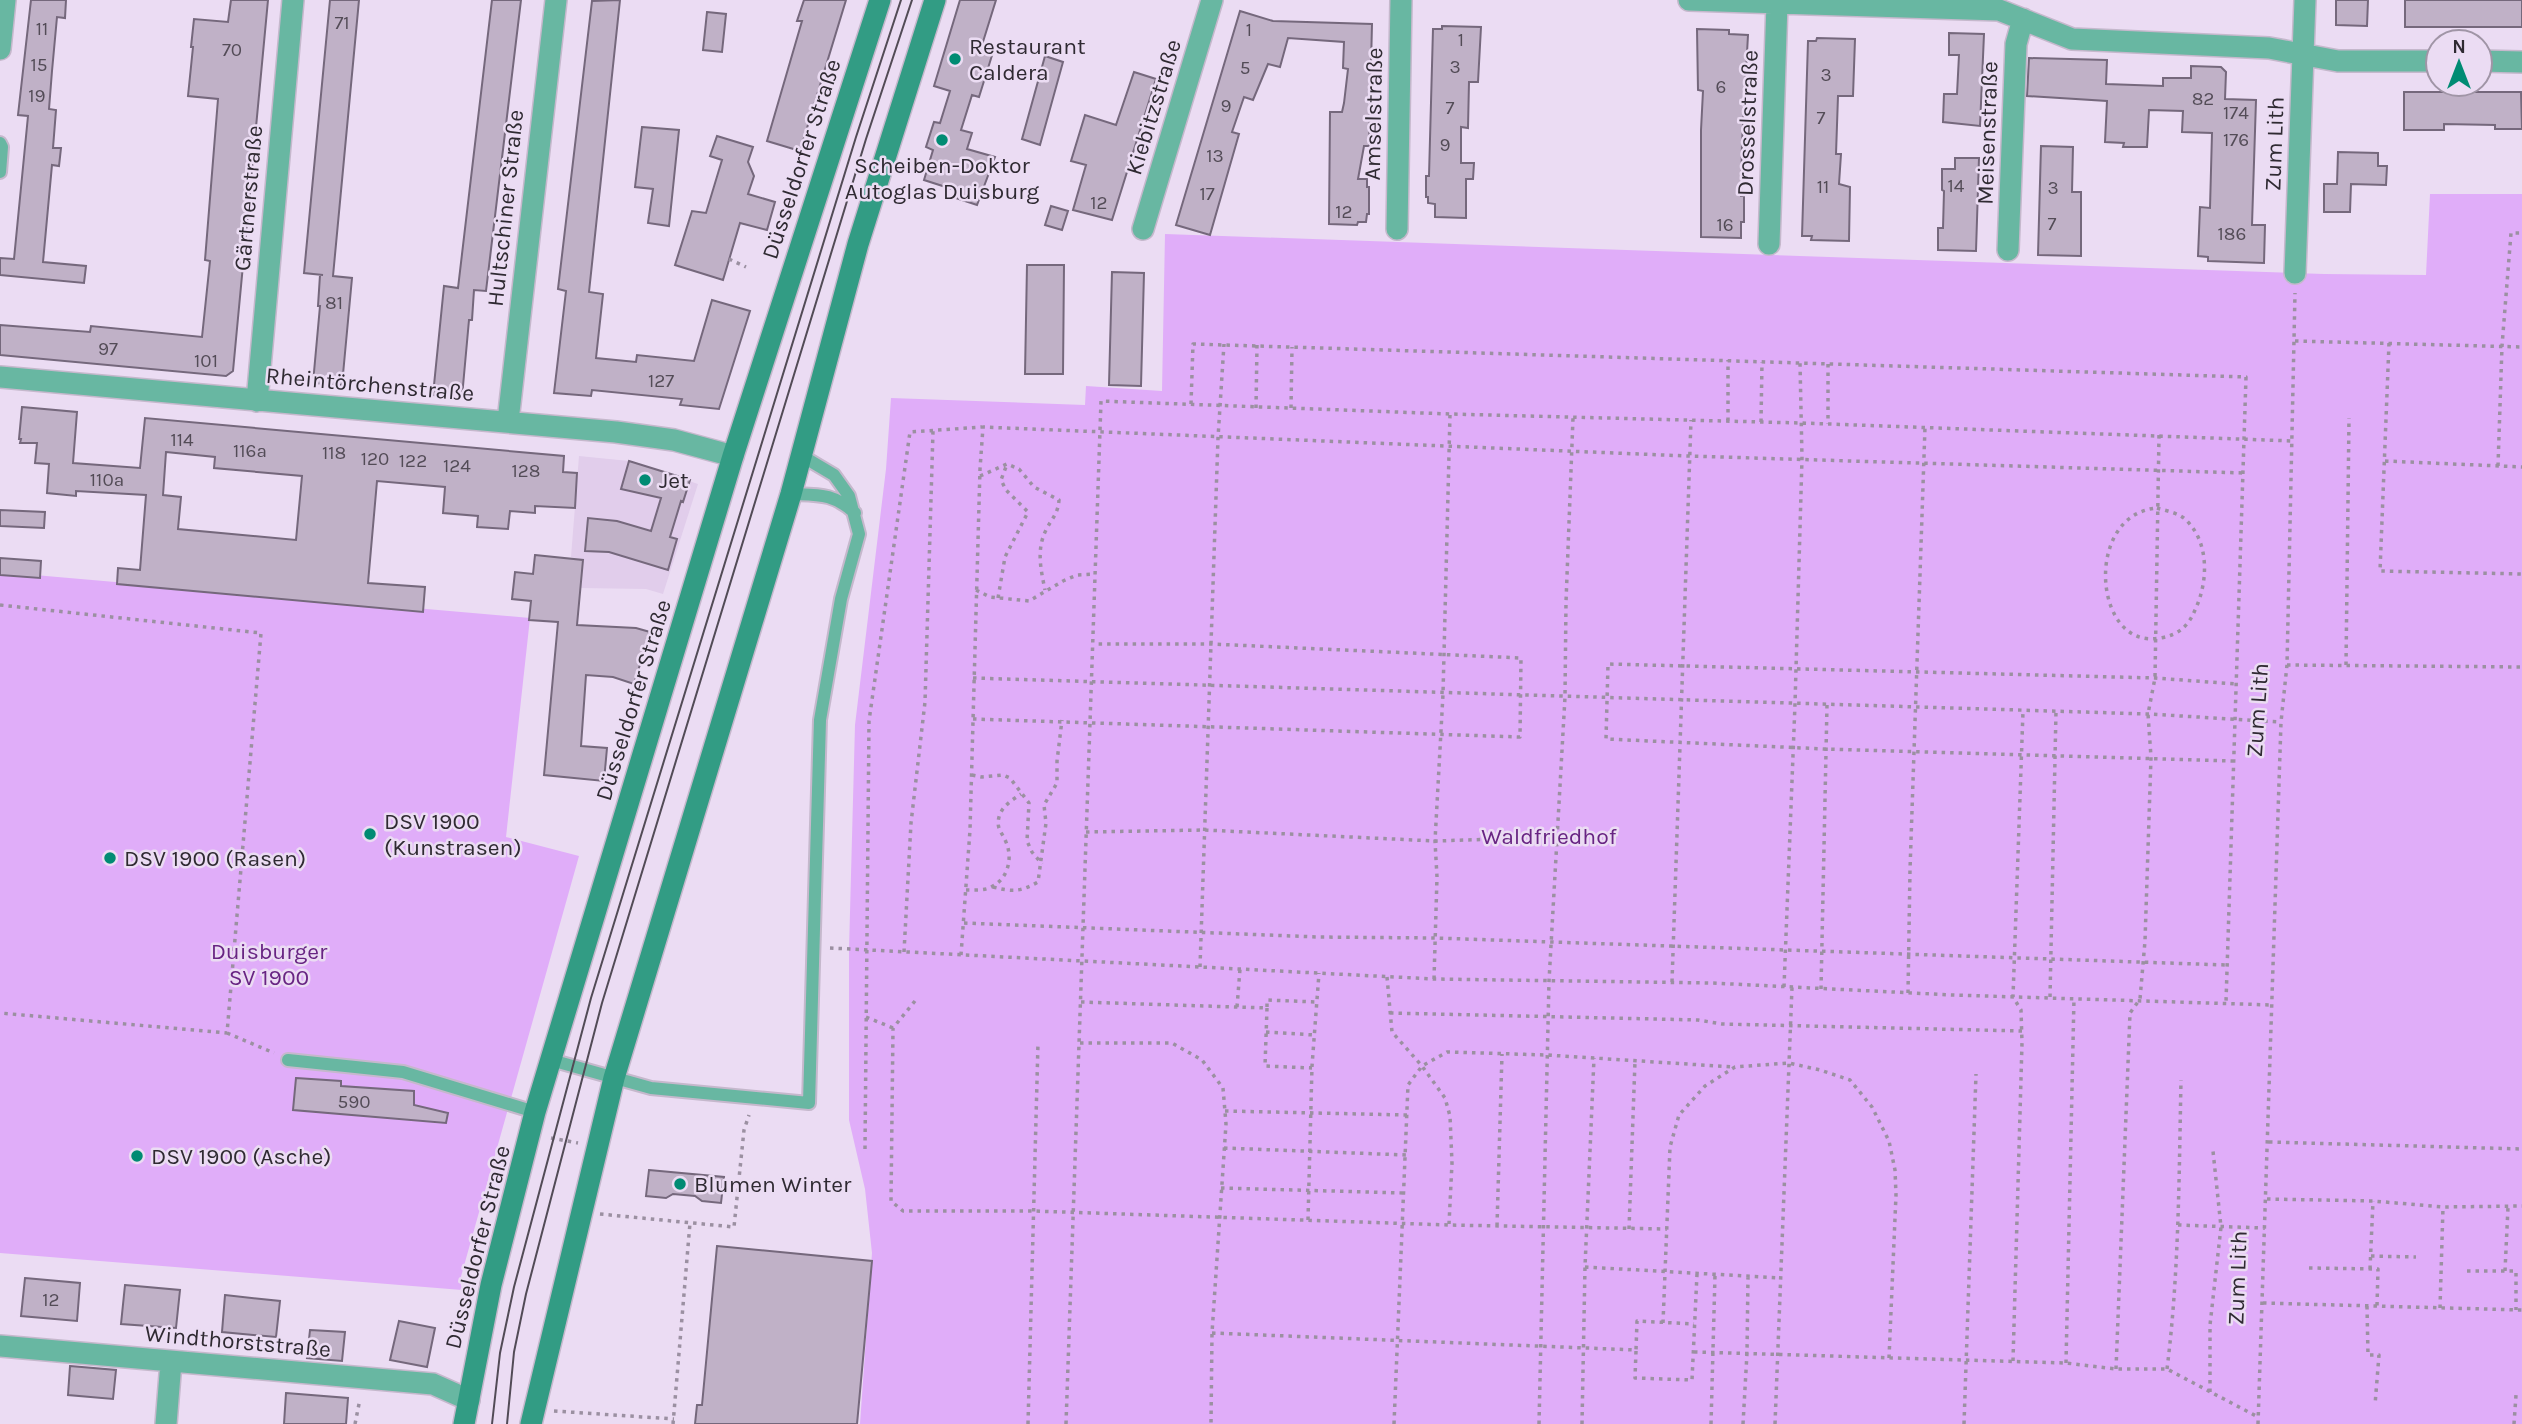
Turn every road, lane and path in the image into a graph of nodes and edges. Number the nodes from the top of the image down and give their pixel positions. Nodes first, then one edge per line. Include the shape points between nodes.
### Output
1 (5, 0) edge
2 (293, 0) edge
3 (555, 0) edge
4 (880, 0) edge
5 (935, 0) edge
6 (1212, 0) edge
7 (1401, 0) edge
8 (1689, 0) edge
9 (2305, 0) edge
10 (1777, 3) junction
11 (2024, 19) junction
12 (0, 49) edge
13 (2303, 55) junction
14 (2424, 61) edge
15 (2494, 61) edge
16 (2522, 62) edge
17 (0, 143) edge
18 (0, 172) edge
19 (1143, 229) dead end
20 (1397, 229) dead end
21 (2522, 233) edge
22 (1769, 244) dead end
23 (2008, 250) dead end
24 (729, 259) dead end
25 (746, 267) dead end
26 (2295, 273) joint
27 (2295, 341) junction
28 (2389, 343) junction
29 (1224, 344) junction
30 (1257, 345) junction
31 (1292, 346) junction
32 (2502, 346) junction
33 (2522, 347) edge
34 (1728, 360) junction
35 (1762, 362) junction
36 (1800, 363) junction
37 (1828, 364) junction
38 (0, 377) edge
39 (257, 401) junction
40 (1191, 404) junction
41 (1222, 407) junction
42 (1256, 408) junction
43 (1291, 408) junction
44 (1450, 414) junction
45 (1573, 418) junction
46 (2349, 418) dead end
47 (1691, 420) junction
48 (508, 421) junction
49 (1728, 421) junction
50 (1761, 422) junction
51 (1801, 423) junction
52 (1828, 424) junction
53 (983, 426) junction
54 (1924, 427) junction
55 (933, 430) junction
56 (1100, 433) junction
57 (2159, 435) junction
58 (1218, 438) junction
59 (2245, 439) junction
60 (2293, 441) junction
61 (1449, 446) junction
62 (1572, 450) junction
63 (733, 456) junction
64 (802, 456) junction
65 (1688, 456) junction
66 (1802, 458) junction
67 (2385, 461) junction
68 (1923, 463) junction
69 (1007, 464) junction
70 (2498, 466) junction
71 (2522, 467) edge
72 (2158, 470) junction
73 (2244, 473) junction
74 (979, 476) junction
75 (791, 494) junction
76 (2157, 508) junction
77 (856, 514) junction
78 (1096, 574) junction
79 (2522, 574) edge
80 (976, 590) junction
81 (1045, 590) junction
82 (998, 598) junction
83 (0, 605) edge
84 (2155, 639) junction
85 (1094, 644) junction
86 (1211, 644) junction
87 (1444, 655) junction
88 (2287, 665) junction
89 (1683, 666) junction
90 (2346, 666) junction
91 (2522, 667) edge
92 (1796, 669) junction
93 (1917, 671) junction
94 (973, 678) junction
95 (2155, 678) junction
96 (1093, 683) junction
97 (2237, 684) junction
98 (1209, 685) junction
99 (1443, 694) junction
100 (1521, 696) junction
101 (1564, 697) junction
102 (1608, 698) junction
103 (1682, 701) junction
104 (1796, 704) junction
105 (1827, 705) junction
106 (1916, 708) junction
107 (2023, 711) junction
108 (2056, 711) junction
109 (2148, 714) junction
110 (973, 719) junction
111 (2236, 719) junction
112 (1062, 720) junction
113 (2281, 722) junction
114 (1091, 724) junction
115 (1208, 726) junction
116 (1441, 734) junction
117 (1681, 741) junction
118 (1794, 746) junction
119 (1825, 749) junction
120 (1913, 751) junction
121 (2022, 754) junction
122 (2056, 754) junction
123 (2151, 757) junction
124 (2234, 761) junction
125 (972, 775) junction
126 (1021, 794) junction
127 (1204, 831) junction
128 (1086, 832) junction
129 (1558, 837) junction
130 (1435, 841) junction
131 (1042, 864) junction
132 (993, 887) junction
133 (966, 890) junction
134 (964, 923) junction
135 (1083, 926) junction
136 (1202, 931) junction
137 (1435, 938) junction
138 (1552, 943) junction
139 (815, 946) junction
140 (1672, 946) junction
141 (866, 950) junction
142 (1785, 950) junction
143 (1822, 951) junction
144 (904, 953) junction
145 (1909, 954) junction
146 (961, 955) junction
147 (2015, 958) junction
148 (2051, 959) junction
149 (1082, 961) junction
150 (2143, 963) junction
151 (2226, 965) junction
152 (1200, 967) junction
153 (1240, 969) junction
154 (1319, 973) junction
155 (1387, 976) junction
156 (1434, 979) junction
157 (1549, 981) junction
158 (1672, 982) junction
159 (1784, 987) junction
160 (1792, 987) junction
161 (1821, 989) junction
162 (1908, 993) junction
163 (2013, 997) junction
164 (2050, 997) junction
165 (2074, 998) junction
166 (2140, 999) junction
167 (915, 1001) dead end
168 (1081, 1002) junction
169 (1317, 1002) junction
170 (2226, 1002) junction
171 (2272, 1004) junction
172 (1237, 1007) junction
173 (1267, 1008) junction
174 (0, 1013) edge
175 (1390, 1013) junction
176 (866, 1017) junction
177 (1548, 1017) junction
178 (1791, 1025) junction
179 (893, 1028) junction
180 (2022, 1031) junction
181 (1266, 1032) junction
182 (227, 1033) junction
183 (1314, 1035) junction
184 (1079, 1042) junction
185 (1038, 1043) dead end
186 (1502, 1054) junction
187 (1548, 1055) junction
188 (1594, 1058) junction
189 (288, 1060) joint
190 (551, 1060) junction
191 (1634, 1061) junction
192 (1789, 1063) junction
193 (1422, 1066) junction
194 (1735, 1067) junction
195 (1312, 1068) junction
196 (1976, 1074) dead end
197 (614, 1078) junction
198 (2181, 1080) dead end
199 (754, 1097) junction
200 (1225, 1111) junction
201 (536, 1112) junction
202 (1311, 1113) junction
203 (1407, 1115) junction
204 (532, 1134) junction
205 (2269, 1142) junction
206 (596, 1147) junction
207 (1224, 1148) junction
208 (865, 1149) dead end
209 (2522, 1149) edge
210 (2213, 1150) dead end
211 (1310, 1152) junction
212 (1406, 1155) junction
213 (1221, 1188) junction
214 (1307, 1190) junction
215 (1404, 1192) junction
216 (2267, 1199) junction
217 (2373, 1201) junction
218 (2508, 1206) junction
219 (2522, 1206) edge
220 (2443, 1207) junction
221 (1034, 1211) junction
222 (581, 1212) junction
223 (1073, 1214) junction
224 (1218, 1218) junction
225 (1308, 1220) junction
226 (690, 1223) junction
227 (1403, 1223) junction
228 (1449, 1225) junction
229 (2178, 1225) junction
230 (1497, 1226) junction
231 (1543, 1227) junction
232 (2221, 1227) junction
233 (1587, 1228) junction
234 (2265, 1228) junction
235 (1629, 1229) junction
236 (1667, 1230) junction
237 (2371, 1256) junction
238 (2416, 1257) dead end
239 (1585, 1267) junction
240 (2309, 1268) dead end
241 (2371, 1269) junction
242 (1665, 1271) junction
243 (2467, 1271) dead end
244 (2505, 1271) junction
245 (1697, 1274) junction
246 (1715, 1275) junction
247 (1748, 1276) junction
248 (1781, 1278) junction
249 (2263, 1303) junction
250 (2367, 1306) junction
251 (2377, 1306) junction
252 (2440, 1308) junction
253 (2516, 1310) junction
254 (2522, 1310) edge
255 (1664, 1323) junction
256 (1695, 1324) junction
257 (1212, 1333) junction
258 (1397, 1341) junction
259 (1541, 1345) junction
260 (0, 1346) edge
261 (1584, 1348) junction
262 (1636, 1350) junction
263 (1693, 1352) junction
264 (1714, 1353) junction
265 (1747, 1353) junction
266 (1778, 1354) junction
267 (1889, 1357) junction
268 (1966, 1360) junction
269 (171, 1362) junction
270 (2013, 1362) junction
271 (2066, 1363) junction
272 (2116, 1369) junction
273 (2167, 1369) junction
274 (2210, 1392) junction
275 (2516, 1395) dead end
276 (469, 1400) junction
277 (2375, 1405) dead end
278 (533, 1417) edge
279 (2259, 1417) junction
280 (673, 1422) edge
281 (166, 1424) edge
282 (464, 1424) edge
283 (1028, 1424) edge
284 (1066, 1424) edge
285 (1211, 1424) edge
286 (1394, 1424) edge
287 (1539, 1424) edge
288 (1582, 1424) edge
289 (1710, 1424) edge
290 (1743, 1424) edge
291 (1775, 1424) edge
292 (1964, 1424) edge
293 (2258, 1424) edge
294 (2514, 1424) edge

1 - 12 street
2 - 39 street, Gärtnerstraße
3 - 48 street, Hultschiner Straße
4 - 63 main road, Düsseldorfer Straße
5 - 64 main road via 858,244
6 - 19 street, Kiebitzstraße
7 - 20 street, Amselstraße
8 - 10 street
9 - 13 street, Zum Lith
10 - 11 street via 1999,10
10 - 22 street, Drosselstraße
11 - 13 street via 2072,39 2269,48
11 - 23 street, Meisenstraße via 2016,44
13 - 14 street via 2338,61
13 - 26 street, Zum Lith
15 - 16 street
17 - 18 lane
21 - 32 path via 2511,233
24 - 25 path
26 - 27 path, Zum Lith
27 - 28 path
27 - 60 path, Zum Lith
28 - 32 path
28 - 67 path
29 - 30 path
29 - 40 path via 1193,344
29 - 41 path
30 - 31 path
30 - 42 path
31 - 34 path
31 - 43 path
32 - 33 path
32 - 70 path
34 - 35 path
34 - 49 path
35 - 36 path
35 - 50 path
36 - 37 path
36 - 51 path
37 - 52 path
37 - 59 path via 2246,377
38 - 39 street, Rheintörchenstraße
39 - 48 street, Rheintörchenstraße
40 - 41 path
40 - 56 path via 1101,401
41 - 42 path
41 - 58 path
42 - 43 path
43 - 44 path
44 - 45 path
44 - 61 path
45 - 47 path
45 - 62 path
46 - 90 path
47 - 49 path
47 - 65 path
48 - 63 street, Rheintörchenstraße via 674,440
49 - 50 path
50 - 51 path
51 - 52 path
51 - 66 path
52 - 54 path
53 - 55 path
53 - 56 path
53 - 74 path
54 - 57 path
54 - 68 path
55 - 141 path via 910,432 869,721
55 - 144 path via 925,702 911,823
56 - 58 path
56 - 78 path
57 - 59 path
57 - 72 path
58 - 61 path
58 - 86 path
59 - 60 path
59 - 73 path
60 - 88 path, Zum Lith
61 - 62 path
61 - 87 path
62 - 65 path
62 - 101 path
63 - 190 main road, Düsseldorfer Straße
64 - 75 main road
64 - 77 lane via 834,475
65 - 66 path
65 - 89 path
66 - 68 path
66 - 92 path
67 - 70 path
67 - 79 path via 2380,571
68 - 72 path
68 - 93 path
69 - 74 path
69 - 81 path via 1019,469 1034,487 1059,500 1058,514 1040,545
69 - 82 path via 1001,480 1028,512 1005,557
70 - 71 path
72 - 73 path
72 - 76 path
73 - 97 path
74 - 80 path
75 - 77 lane via 829,495
75 - 197 main road
76 - 84 path
76 - 84 path via 2185,519 2196,533 2205,562 2202,596 2190,623 2174,636
76 - 84 path via 2125,520 2107,550 2105,569 2109,598 2120,623 2127,632
77 - 139 lane via 859,534 841,599 820,720
78 - 81 path via 1077,575
78 - 85 path
80 - 82 path
80 - 94 path
81 - 82 path via 1029,601
83 - 182 path via 261,633
84 - 95 path
85 - 86 path
85 - 96 path
86 - 87 path
86 - 98 path
87 - 99 path
87 - 100 path via 1521,658
88 - 90 path
88 - 113 path, Zum Lith
89 - 92 path
89 - 102 path via 1608,664
89 - 103 path
90 - 91 path
92 - 93 path
92 - 104 path
93 - 95 path
93 - 106 path
94 - 96 path
94 - 110 path
95 - 97 path
95 - 109 path
96 - 98 path
96 - 114 path
97 - 111 path
98 - 99 path
98 - 115 path
99 - 100 path
99 - 116 path
100 - 101 path
100 - 116 path via 1520,737
101 - 102 path
101 - 129 path
102 - 103 path
102 - 117 path via 1606,739
103 - 104 path
103 - 117 path
104 - 105 path
104 - 118 path
105 - 106 path
105 - 119 path
106 - 107 path
106 - 120 path
107 - 108 path
107 - 121 path
108 - 109 path
108 - 122 path
109 - 111 path
109 - 123 path
110 - 112 path
110 - 125 path
111 - 113 path
111 - 124 path
112 - 114 path
112 - 131 path via 1057,783 1044,805
113 - 171 path, Zum Lith
114 - 115 path
114 - 128 path
115 - 116 path
115 - 127 path
116 - 130 path
117 - 118 path
117 - 140 path
118 - 119 path
118 - 142 path
119 - 120 path
119 - 143 path
120 - 121 path
120 - 145 path
121 - 122 path
121 - 147 path
122 - 123 path
122 - 148 path
123 - 124 path
123 - 150 path
124 - 151 path
125 - 126 path via 1003,775
125 - 133 path
126 - 131 path via 1029,803 1027,841
126 - 132 path via 1003,807 998,818 1010,860 1004,877
127 - 128 path
127 - 130 path
127 - 136 path
128 - 135 path
129 - 130 path
129 - 138 path
130 - 137 path
131 - 132 path via 1038,882 1023,890
132 - 133 path
133 - 134 path
134 - 135 path
134 - 146 path
135 - 136 path
135 - 149 path
136 - 137 path
136 - 152 path
137 - 138 path
137 - 156 path
138 - 140 path
138 - 157 path
139 - 141 path
139 - 199 lane via 810,1103
140 - 142 path
140 - 158 path
141 - 144 path
141 - 176 path
142 - 143 path
142 - 159 path
143 - 145 path
143 - 161 path
144 - 146 path
145 - 147 path
145 - 162 path
146 - 149 path
147 - 148 path
147 - 163 path
148 - 150 path
148 - 164 path
149 - 152 path
149 - 168 path
150 - 151 path
150 - 166 path
151 - 170 path
152 - 153 path
153 - 154 path
153 - 172 path
154 - 155 path
154 - 169 path
155 - 156 path
155 - 175 path
156 - 157 path
157 - 158 path
157 - 177 path
158 - 159 path
159 - 160 path
160 - 161 path
160 - 178 path
161 - 162 path
162 - 163 path
163 - 164 path
163 - 180 path via 2021,1010
164 - 165 path
165 - 166 path
165 - 271 path
166 - 170 path
166 - 272 path via 2130,1013
167 - 179 path
168 - 172 path
168 - 184 path
169 - 173 path via 1267,1000
169 - 183 path
170 - 171 path
171 - 205 path, Zum Lith
172 - 173 path
173 - 181 path
174 - 182 path
175 - 177 path
175 - 193 path via 1392,1032
176 - 179 path
176 - 208 path
177 - 178 path
177 - 187 path
178 - 180 path
178 - 192 path
179 - 221 path via 891,1202 903,1211
180 - 270 path
181 - 183 path
181 - 195 path via 1265,1066
182 - 189 path
183 - 195 path
184 - 200 path via 1172,1043 1202,1060 1223,1088
184 - 223 path
185 - 221 path
186 - 187 path
186 - 193 path via 1447,1052
186 - 230 path
187 - 188 path
187 - 231 path
188 - 191 path
188 - 233 path
189 - 201 lane via 402,1072
190 - 197 lane
190 - 201 main road, Düsseldorfer Straße
191 - 194 path
191 - 235 path
192 - 194 path
192 - 248 path
192 - 267 path via 1850,1080 1872,1107 1889,1141 1896,1195
193 - 203 path via 1408,1085
193 - 228 path via 1445,1098 1450,1116
194 - 236 path via 1705,1086 1679,1115 1670,1147
195 - 202 path
196 - 268 path
197 - 199 lane via 651,1088
197 - 206 main road
198 - 229 path
199 - 226 path via 744,1130 734,1227
200 - 202 path
200 - 207 path
201 - 204 main road, Düsseldorfer Straße
202 - 203 path
202 - 211 path
203 - 212 path
204 - 206 path
204 - 276 main road, Düsseldorfer Straße via 491,1285
205 - 209 path
205 - 216 path, Zum Lith
206 - 222 main road
207 - 211 path
207 - 213 path
210 - 232 path
211 - 212 path
211 - 214 path
212 - 215 path
213 - 214 path
213 - 224 path
214 - 215 path
214 - 225 path
215 - 227 path
216 - 217 path
216 - 234 path, Zum Lith
217 - 220 path
217 - 237 path
218 - 219 path
218 - 220 path
218 - 244 path
220 - 252 path
221 - 223 path
221 - 283 path
222 - 226 path
222 - 278 main road
223 - 224 path
223 - 284 path
224 - 225 path
224 - 257 path
225 - 227 path
226 - 280 path
227 - 228 path
227 - 258 path
228 - 230 path
229 - 232 path
229 - 273 path
230 - 231 path
231 - 233 path
231 - 259 path
232 - 234 path
232 - 274 path via 2210,1325
233 - 235 path
233 - 239 path
234 - 249 path, Zum Lith
235 - 236 path
236 - 242 path
237 - 238 path
237 - 241 path
239 - 242 path
239 - 261 path
240 - 241 path
241 - 251 path via 2378,1269
242 - 245 path
242 - 255 path
243 - 244 path
244 - 253 path via 2516,1271
245 - 246 path
245 - 256 path
246 - 247 path
246 - 264 path
247 - 248 path
247 - 265 path
248 - 266 path
249 - 250 path
249 - 279 path, Zum Lith
250 - 251 path
250 - 277 path via 2368,1355 2379,1355
251 - 252 path
252 - 253 path
253 - 254 path
255 - 256 path
255 - 262 path via 1637,1321
256 - 263 path
257 - 258 path
257 - 285 path
258 - 259 path
258 - 286 path
259 - 261 path
259 - 287 path
260 - 269 street, Windthorststraße
261 - 262 path
261 - 288 path
262 - 263 path via 1635,1378 1692,1380
263 - 264 path
264 - 265 path
264 - 289 path
265 - 266 path
265 - 290 path
266 - 267 path
266 - 291 path
267 - 268 path
268 - 270 path
268 - 292 path
269 - 276 street, Windthorststraße via 433,1384
269 - 281 street
270 - 271 path
271 - 272 path
272 - 273 path
273 - 274 path
274 - 279 path
275 - 294 path
276 - 282 main road, Düsseldorfer Straße
278 - 280 path
279 - 293 path, Zum Lith

